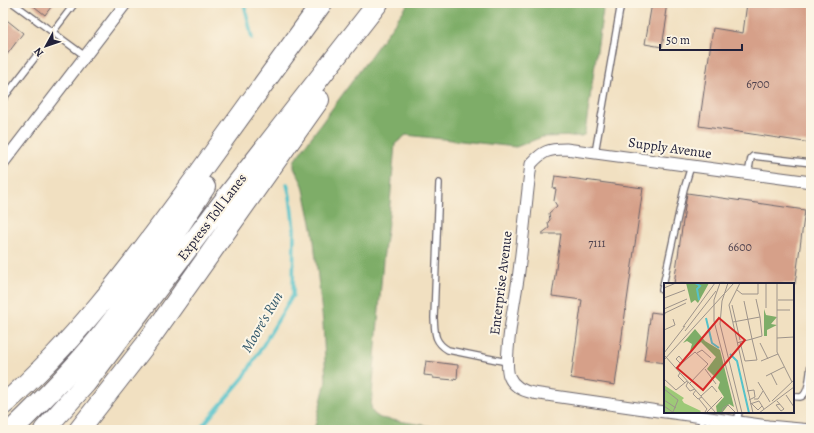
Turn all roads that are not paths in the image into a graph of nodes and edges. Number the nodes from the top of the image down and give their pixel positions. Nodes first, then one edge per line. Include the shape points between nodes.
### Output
1 (12, 3) edge
2 (75, 3) edge
3 (126, 3) edge
4 (322, 3) edge
5 (378, 3) edge
6 (387, 3) edge
7 (621, 3) edge
8 (52, 33) junction
9 (37, 55) dead end
10 (85, 56) junction
11 (3, 99) edge
12 (250, 103) junction
13 (595, 153) junction
14 (3, 163) edge
15 (811, 163) edge
16 (531, 164) joint
17 (691, 166) junction
18 (748, 174) junction
19 (811, 182) edge
20 (439, 183) dead end
21 (662, 290) dead end
22 (507, 362) junction
23 (811, 364) edge
24 (794, 396) edge
25 (3, 405) edge
26 (664, 412) edge
27 (673, 413) edge
28 (702, 417) junction
29 (741, 422) edge
30 (795, 429) edge
31 (12, 430) edge
32 (44, 430) edge
33 (79, 430) edge
34 (701, 430) edge
35 (811, 430) edge

1 - 8 lane
2 - 8 lane
3 - 10 street
4 - 12 highway
5 - 32 highway, Express Toll Lanes via 86,383
6 - 33 highway via 146,344
7 - 13 lane
8 - 10 lane
9 - 11 lane
10 - 14 street
12 - 25 highway via 121,278 56,354
12 - 31 highway, Express Toll Lanes via 207,185 131,296 73,369
13 - 16 street, Supply Avenue via 553,149 541,153
13 - 17 street, Supply Avenue
15 - 18 lane via 753,156
16 - 22 street, Enterprise Avenue
17 - 18 street, Supply Avenue
17 - 21 lane
18 - 19 street, Supply Avenue
20 - 22 lane via 434,318 437,339 440,345 448,350
22 - 26 street, Enterprise Avenue via 513,382 521,389 533,393
23 - 24 lane via 807,390 800,397
27 - 28 street, Enterprise Avenue
28 - 29 street, Enterprise Avenue
28 - 34 lane
29 - 30 street, Enterprise Avenue
30 - 35 street, Enterprise Avenue

